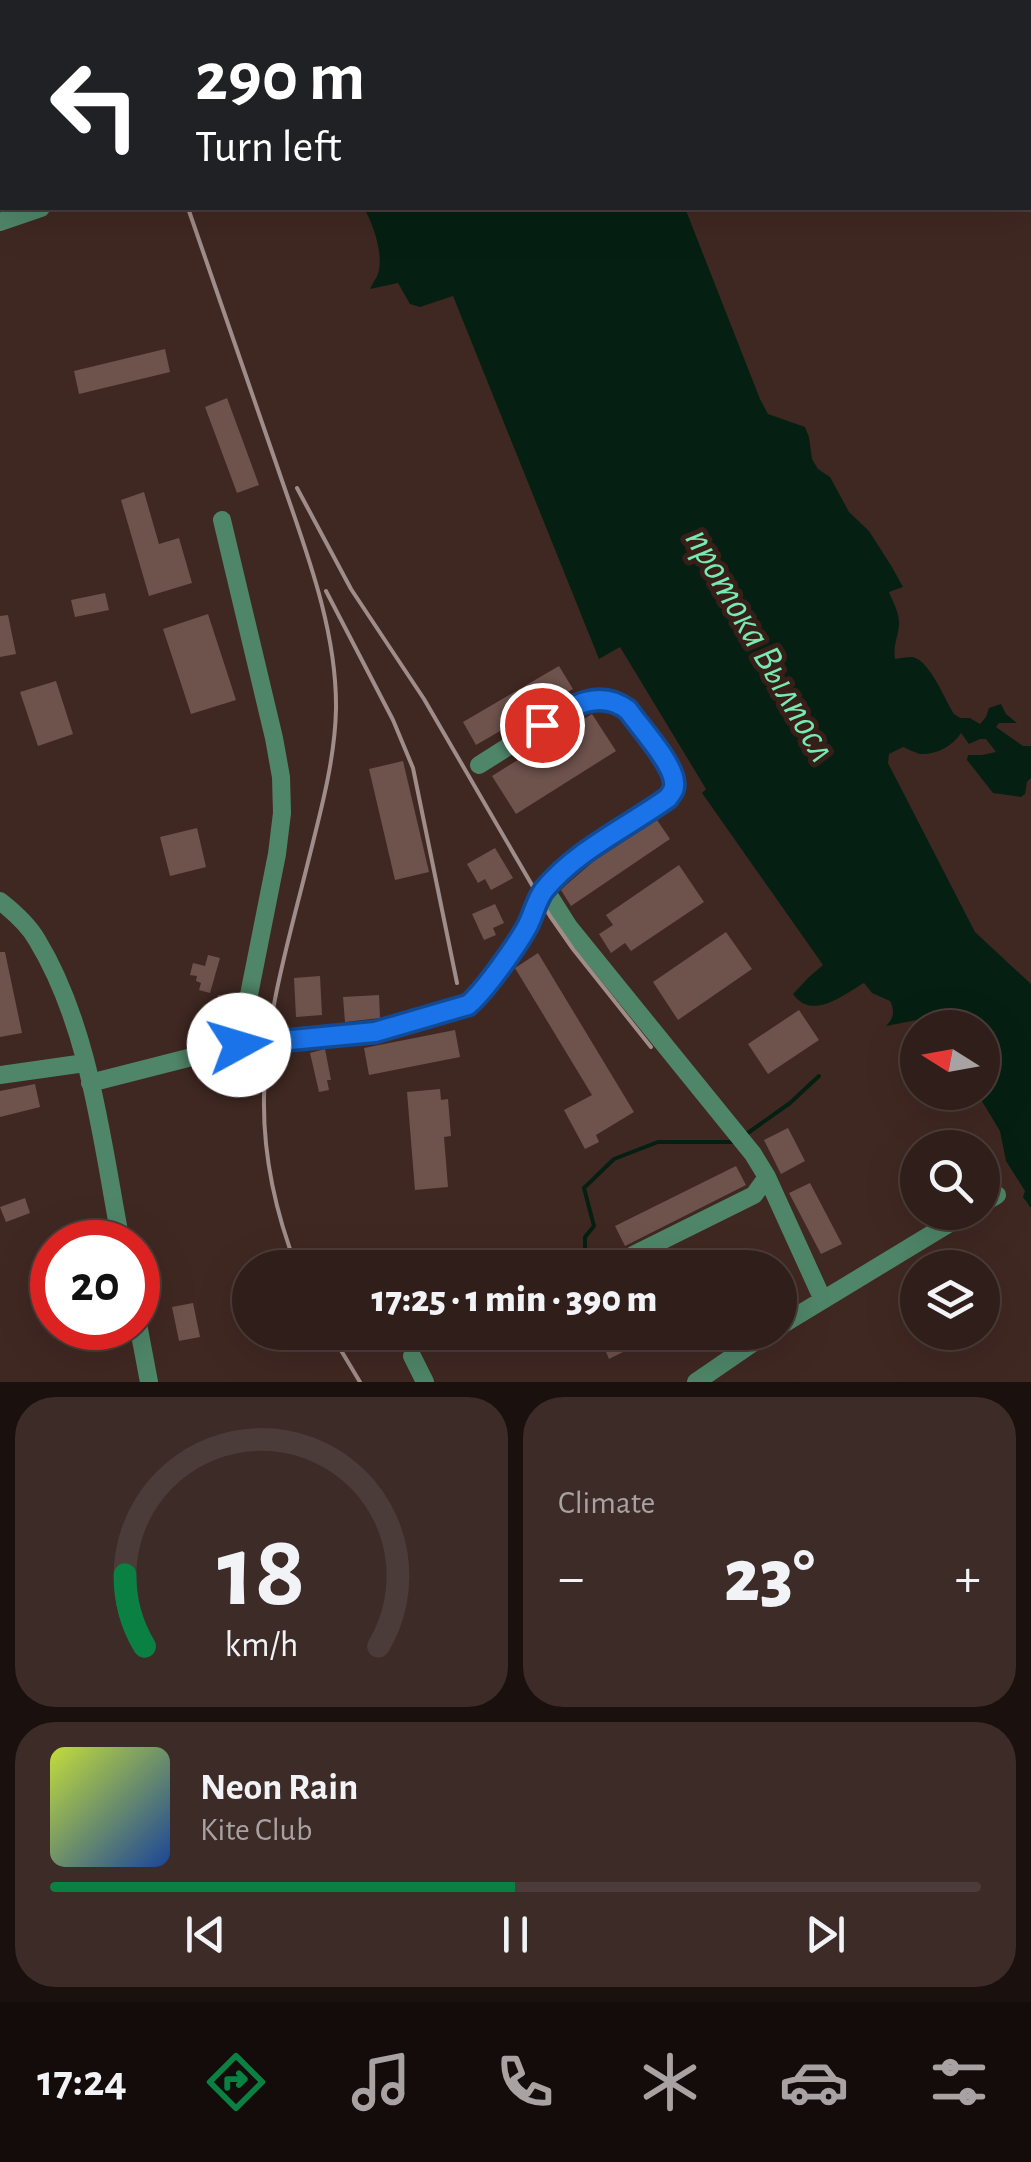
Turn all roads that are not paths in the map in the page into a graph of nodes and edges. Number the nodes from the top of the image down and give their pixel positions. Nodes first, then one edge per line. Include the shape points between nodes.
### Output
1 (35, 210) edge
2 (0, 222) edge
3 (222, 520) dead end
4 (479, 765) dead end
5 (545, 890) junction
6 (0, 901) edge
7 (8, 916) edge
8 (239, 1045) junction
9 (85, 1062) junction
10 (0, 1074) edge
11 (90, 1084) junction
12 (766, 1176) junction
13 (118, 1220) edge
14 (937, 1230) edge
15 (643, 1250) edge
16 (822, 1298) junction
17 (797, 1315) edge
18 (141, 1350) edge
19 (743, 1350) edge
20 (412, 1356) dead end
21 (145, 1381) edge
22 (425, 1382) edge
23 (696, 1382) edge

1 - 2 street
3 - 8 street via 281,777 277,854
4 - 5 street via 574,705 602,700 628,710 671,772 668,798 584,853
5 - 8 street via 468,1005 375,1032
5 - 12 street
6 - 7 street
7 - 9 street via 36,938 60,985
8 - 11 street
9 - 10 street
9 - 11 street
11 - 13 street
12 - 15 street via 754,1196
12 - 16 street
14 - 16 street
16 - 17 street
18 - 21 street
19 - 23 street
20 - 22 street

